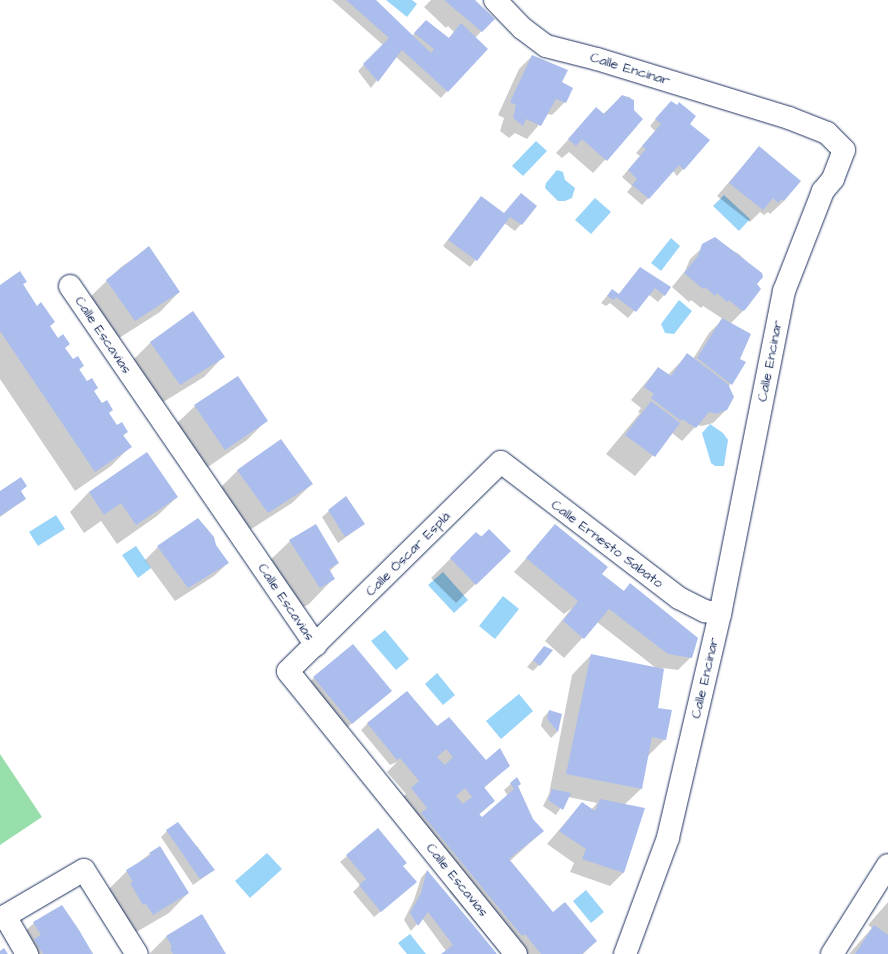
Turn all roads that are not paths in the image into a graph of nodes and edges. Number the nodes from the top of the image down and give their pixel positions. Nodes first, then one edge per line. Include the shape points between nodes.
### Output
1 (495, 0) edge
2 (70, 286) dead end
3 (501, 462) joint
4 (720, 614) junction
5 (316, 646) junction
6 (888, 865) edge
7 (3, 918) edge
8 (28, 954) edge
9 (137, 954) edge
10 (516, 954) edge
11 (625, 954) edge
12 (832, 954) edge

1 - 4 street, Calle Encinar via 522,28 546,46 597,59 789,118 827,132 844,150 833,179 823,191 784,291
2 - 5 street, Calle Escavias
3 - 4 street, Calle Ernesto Sabato via 679,598 705,611
3 - 5 street, Calle Óscar Esplá
4 - 11 street, Calle Encinar via 668,838
5 - 10 street, Calle Escavias via 288,671
6 - 12 street
7 - 8 street
7 - 9 street via 84,870

